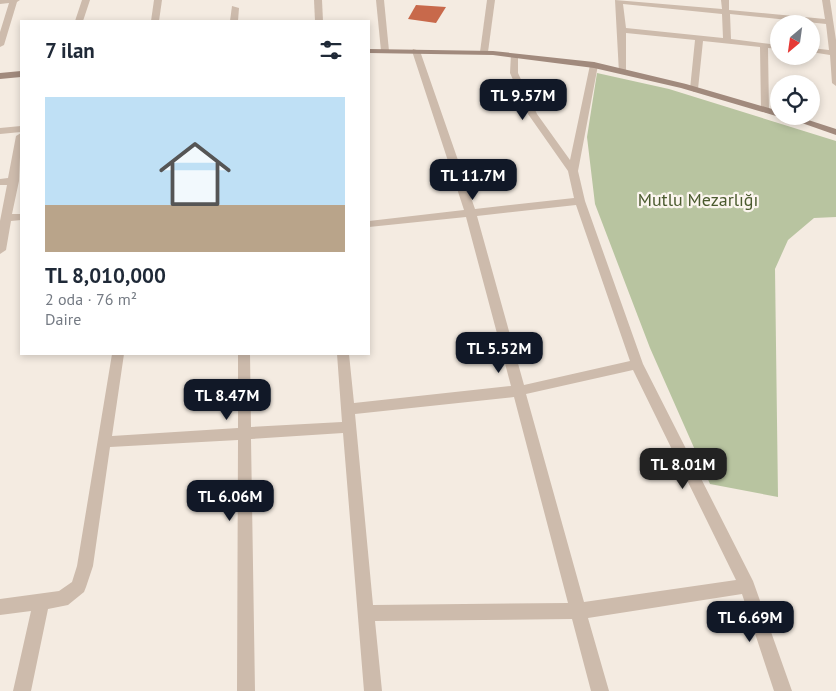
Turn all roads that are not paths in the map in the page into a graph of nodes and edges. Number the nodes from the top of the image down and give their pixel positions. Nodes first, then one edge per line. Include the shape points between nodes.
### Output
1 (15, 0) edge
2 (86, 0) edge
3 (158, 0) edge
4 (318, 0) edge
5 (380, 0) edge
6 (491, 0) edge
7 (725, 0) edge
8 (826, 0) edge
9 (619, 1) edge
10 (0, 2) edge
11 (234, 8) dead end
12 (726, 11) junction
13 (80, 20) edge
14 (155, 20) edge
15 (234, 20) edge
16 (320, 20) edge
17 (829, 22) junction
18 (622, 30) junction
19 (699, 38) junction
20 (727, 41) junction
21 (0, 45) edge
22 (764, 45) junction
23 (770, 46) edge
24 (370, 51) edge
25 (385, 51) junction
26 (416, 51) junction
27 (820, 51) edge
28 (484, 52) junction
29 (835, 53) edge
30 (514, 56) junction
31 (594, 65) junction
32 (622, 71) junction
33 (20, 74) edge
34 (0, 76) edge
35 (836, 83) edge
36 (694, 89) junction
37 (766, 110) junction
38 (770, 111) edge
39 (814, 125) edge
40 (20, 129) edge
41 (0, 131) edge
42 (836, 132) edge
43 (20, 146) edge
44 (573, 171) junction
45 (0, 182) edge
46 (16, 184) edge
47 (580, 202) junction
48 (471, 214) junction
49 (20, 217) edge
50 (7, 218) junction
51 (370, 224) edge
52 (0, 250) edge
53 (118, 355) edge
54 (244, 355) edge
55 (343, 355) edge
56 (636, 364) junction
57 (518, 391) junction
58 (348, 409) junction
59 (350, 427) junction
60 (244, 435) junction
61 (105, 442) junction
62 (747, 586) junction
63 (41, 602) junction
64 (0, 607) edge
65 (578, 611) junction
66 (367, 613) junction
67 (22, 691) edge
68 (246, 691) edge
69 (373, 691) edge
70 (600, 691) edge
71 (782, 691) edge

1 - 10 street
1 - 21 street
2 - 13 street
3 - 14 street
4 - 16 street
5 - 25 street
6 - 28 street
7 - 12 street
8 - 17 street
9 - 12 street
9 - 18 street
11 - 15 street
12 - 17 street
12 - 20 street
17 - 29 street
18 - 19 street
18 - 32 street
19 - 20 street
19 - 36 street
20 - 22 street
22 - 23 street
22 - 37 street
24 - 25 main road
25 - 26 main road
26 - 28 main road
26 - 48 street
27 - 29 street
28 - 30 main road
29 - 35 street
30 - 31 main road
30 - 44 street via 514,73 533,114
31 - 32 main road
31 - 44 street
32 - 36 main road
33 - 34 main road
36 - 37 main road
37 - 38 main road
39 - 42 main road
40 - 41 street
43 - 46 street
44 - 47 street
45 - 46 street
46 - 50 street
47 - 48 street
47 - 56 street
48 - 51 street
48 - 57 street
49 - 50 street
50 - 52 street
53 - 61 street
54 - 60 street
55 - 58 street
56 - 57 street
56 - 62 street
57 - 58 street
57 - 65 street
58 - 59 street
59 - 60 street
59 - 66 street
60 - 61 street
60 - 68 street
61 - 63 street via 86,566 78,586 62,599
62 - 65 street
62 - 71 street
63 - 64 street
63 - 67 street
65 - 66 street
65 - 70 street
66 - 69 street

